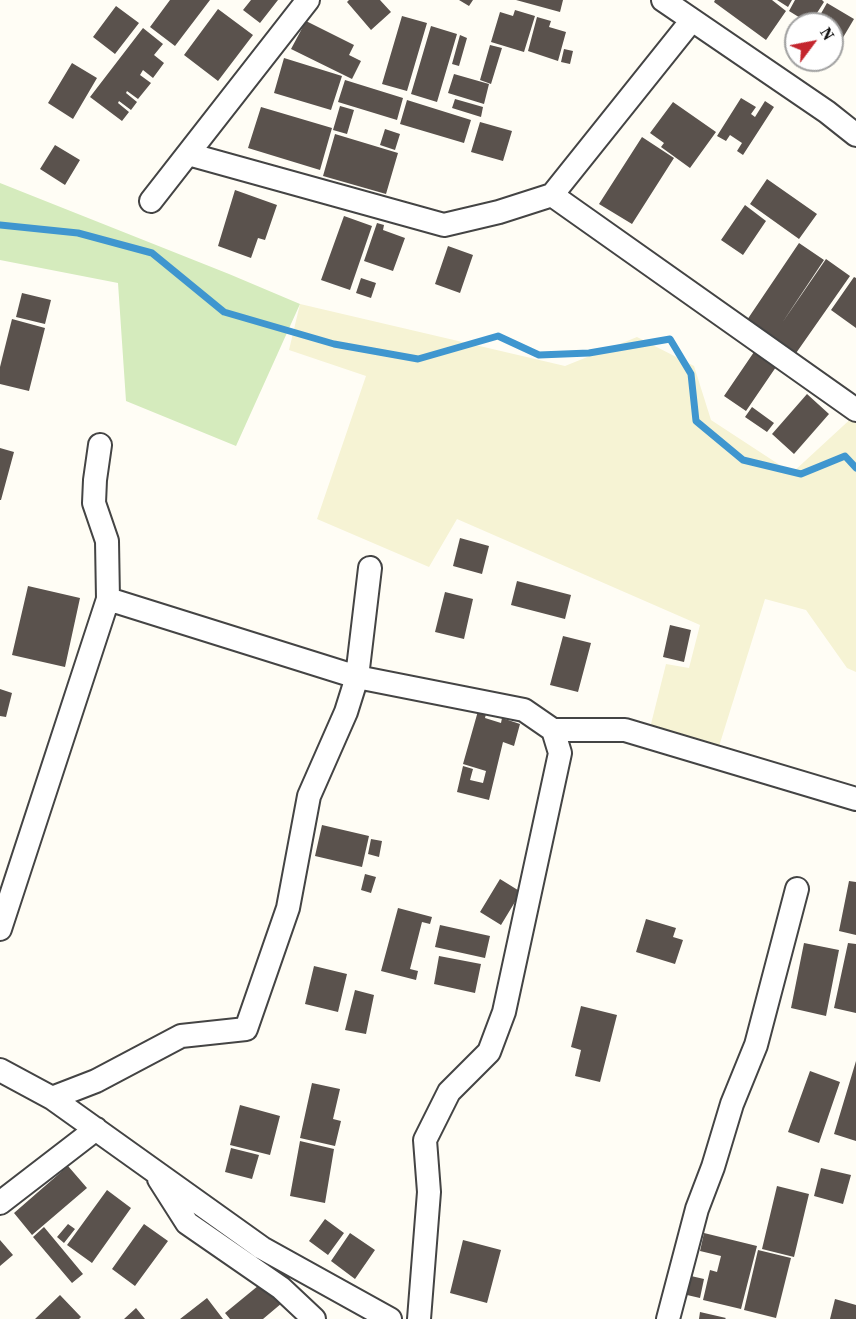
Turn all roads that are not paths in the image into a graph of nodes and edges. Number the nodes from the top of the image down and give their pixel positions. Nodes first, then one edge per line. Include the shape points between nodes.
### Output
1 (308, 0) edge
2 (663, 0) edge
3 (692, 20) junction
4 (856, 135) edge
5 (188, 154) junction
6 (552, 195) junction
7 (151, 201) dead end
8 (856, 410) edge
9 (100, 445) dead end
10 (370, 568) dead end
11 (108, 599) junction
12 (357, 676) junction
13 (553, 730) junction
14 (856, 799) edge
15 (797, 889) dead end
16 (0, 929) edge
17 (0, 1070) edge
18 (52, 1098) junction
19 (96, 1129) junction
20 (154, 1170) junction
21 (0, 1203) edge
22 (314, 1319) edge
23 (390, 1319) edge
24 (419, 1319) edge
25 (668, 1319) edge

1 - 5 street
2 - 3 street
3 - 4 street
3 - 6 street
5 - 6 street via 444,225
5 - 7 street
6 - 8 street
9 - 11 street via 94,503 107,541
10 - 12 street
11 - 12 street
11 - 16 street
12 - 13 street via 524,710
12 - 18 street via 346,712 309,796 288,908 246,1029 181,1036 96,1082
13 - 14 street via 625,730
13 - 24 street via 560,753 504,1012 489,1052 449,1092 425,1140 429,1192
15 - 25 street via 756,1046 697,1209
17 - 18 street
18 - 19 street
19 - 20 street
19 - 21 street
20 - 22 street via 187,1223 281,1288
20 - 23 street via 262,1248

